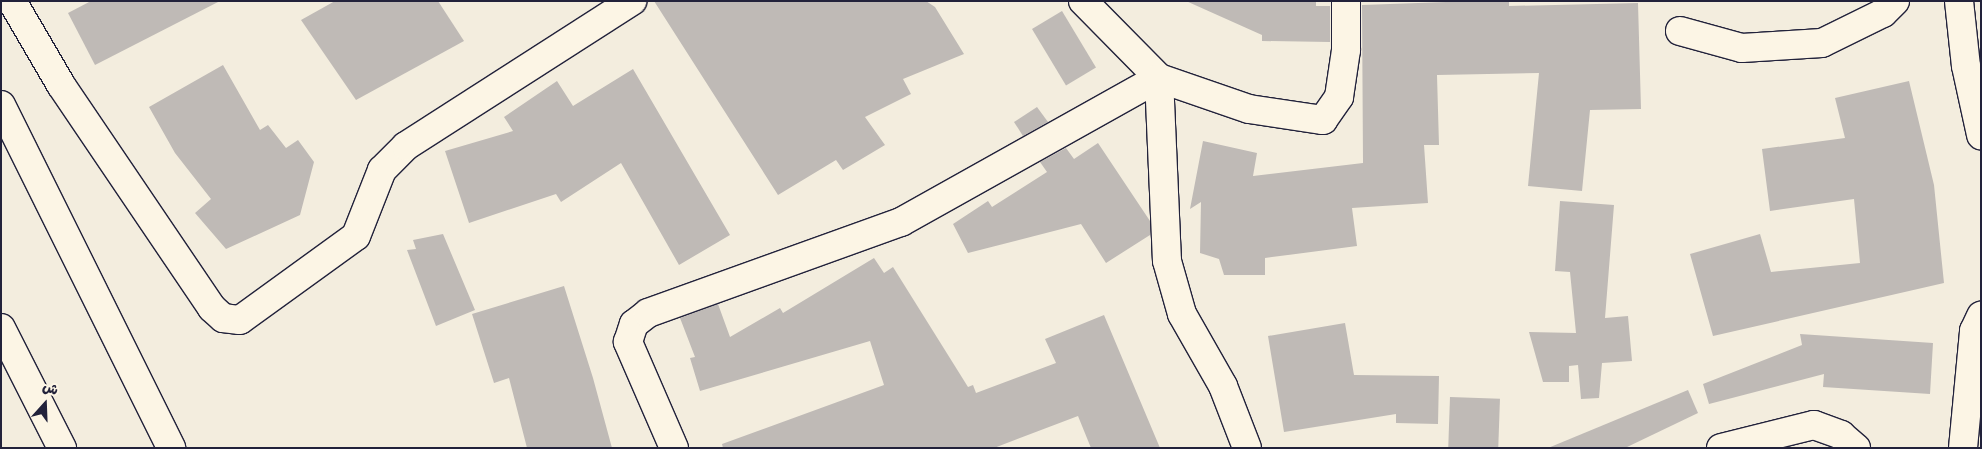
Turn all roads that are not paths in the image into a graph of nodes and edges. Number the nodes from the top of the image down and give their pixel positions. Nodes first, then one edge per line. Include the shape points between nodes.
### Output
1 (12, 1) edge
2 (632, 1) edge
3 (1083, 1) edge
4 (1346, 1) edge
5 (1895, 1) edge
6 (1959, 1) edge
7 (1680, 30) dead end
8 (1159, 78) junction
9 (1, 105) edge
10 (1981, 135) edge
11 (1981, 316) edge
12 (1, 328) edge
13 (62, 448) edge
14 (171, 448) edge
15 (674, 448) edge
16 (1247, 448) edge
17 (1721, 448) edge
18 (1856, 448) edge
19 (1963, 448) edge

1 - 2 street via 61,85 212,308 223,318 240,320 356,236 382,170 406,146
3 - 8 street
4 - 8 street via 1346,50 1339,97 1323,120 1249,109
5 - 7 street via 1883,13 1822,43 1742,48
6 - 10 street via 1966,66
8 - 15 street via 901,222 648,313 634,324 628,342
8 - 16 street via 1167,261 1182,314 1223,386
9 - 14 street
11 - 19 street via 1974,331
12 - 13 street
17 - 18 street via 1814,425 1841,435

